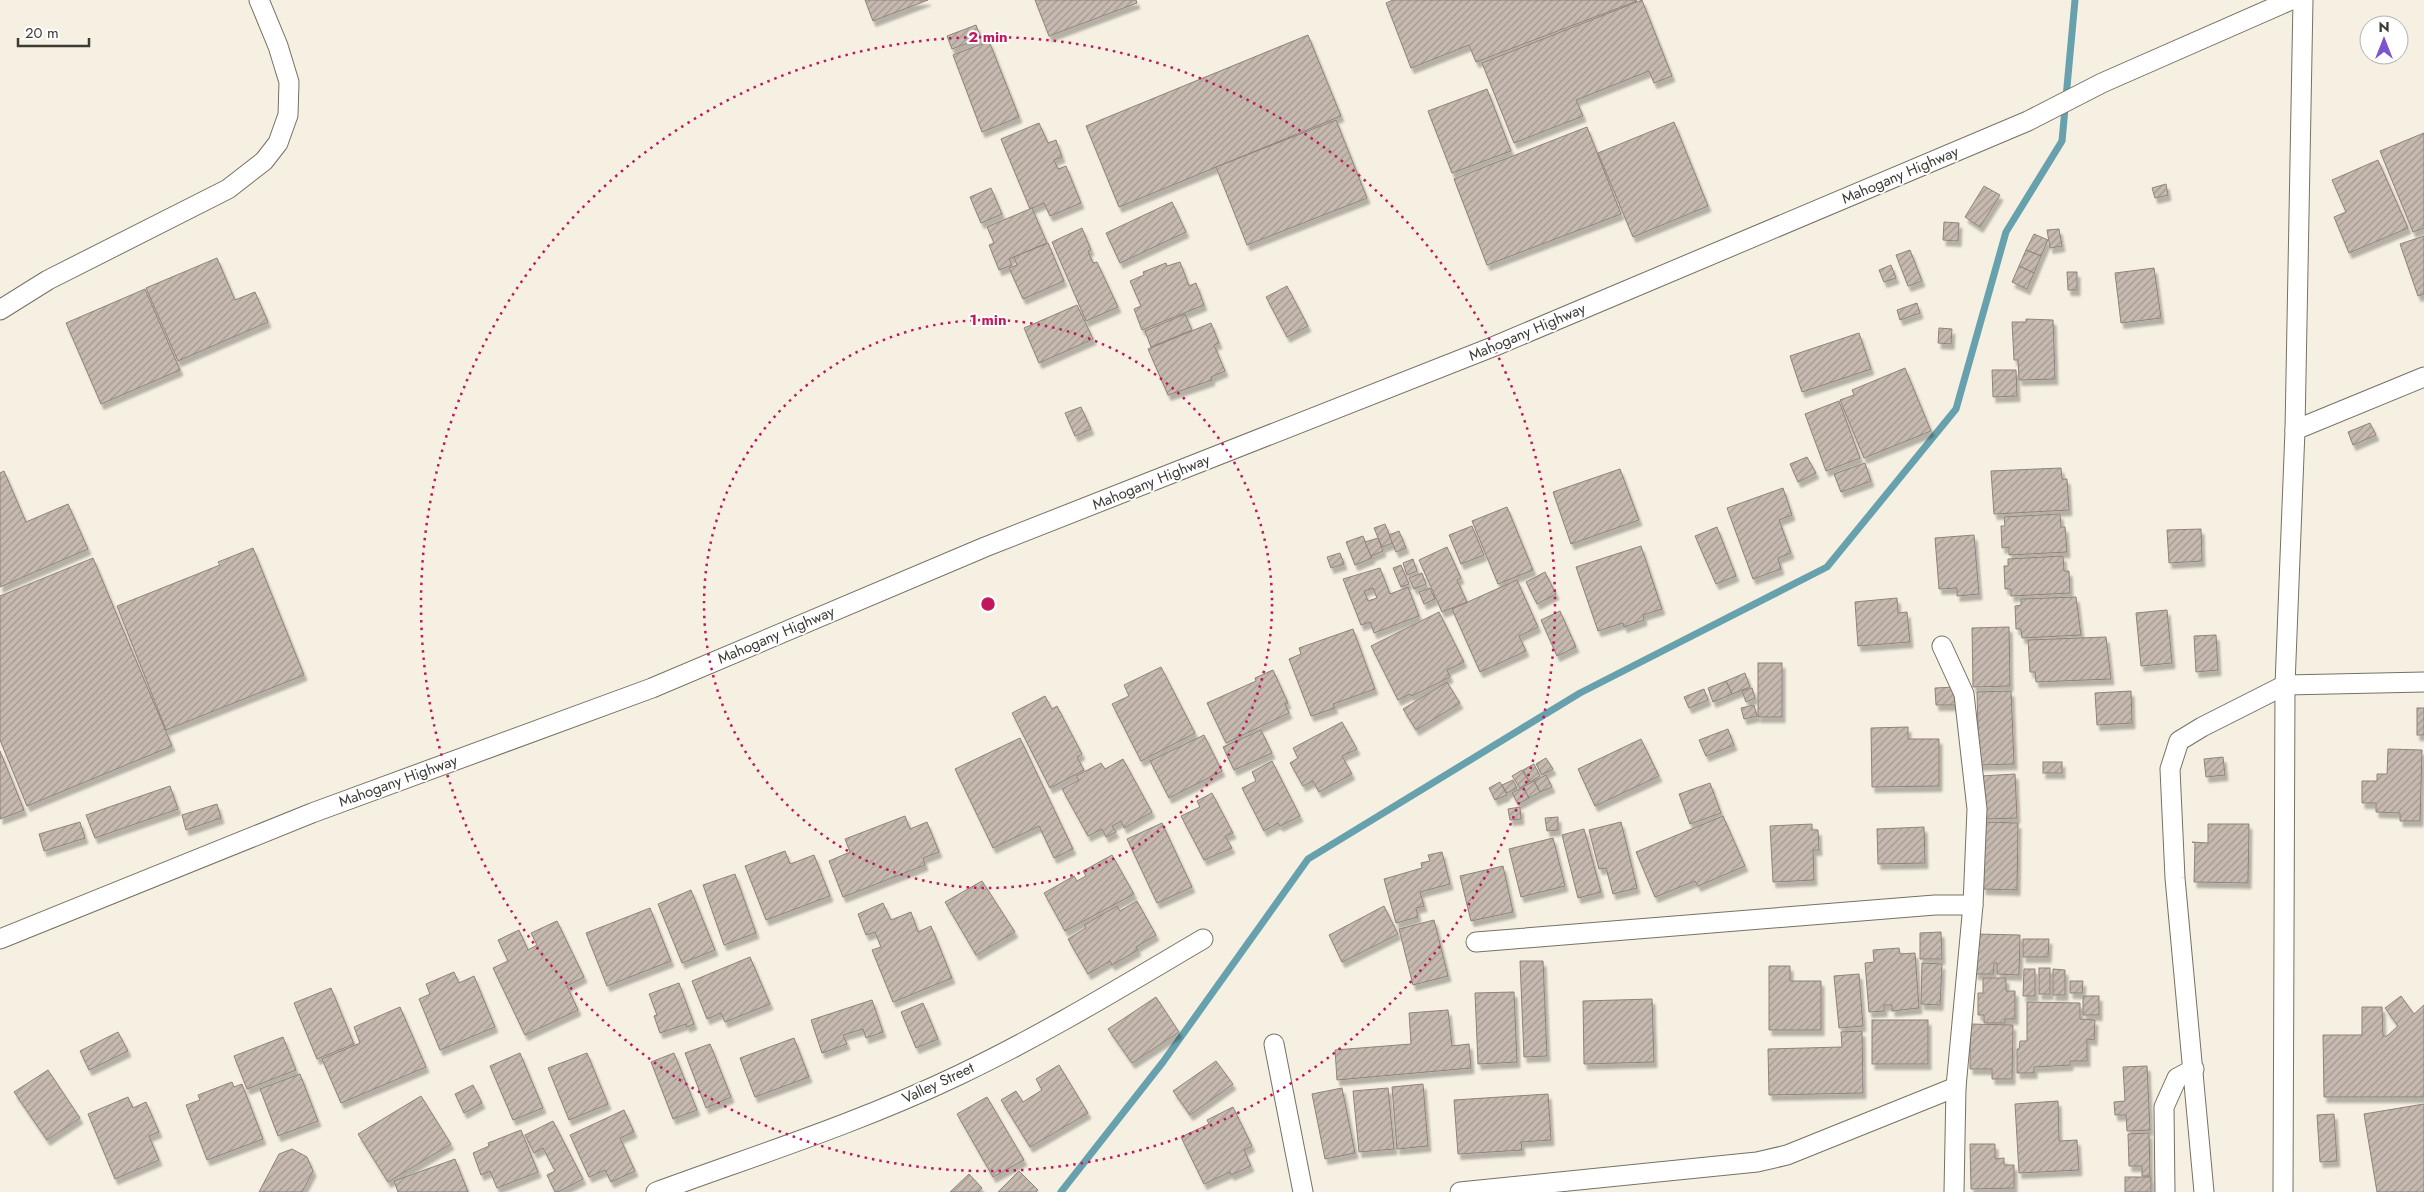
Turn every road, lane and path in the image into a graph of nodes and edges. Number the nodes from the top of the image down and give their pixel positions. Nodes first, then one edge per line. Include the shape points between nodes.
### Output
1 (259, 0) edge
2 (2291, 0) edge
3 (2303, 0) edge
4 (0, 310) edge
5 (2424, 377) edge
6 (2295, 430) junction
7 (1942, 646) dead end
8 (2424, 682) edge
9 (2285, 685) junction
10 (1973, 905) junction
11 (0, 939) edge
12 (1203, 939) dead end
13 (1476, 942) dead end
14 (1274, 1044) dead end
15 (2194, 1069) junction
16 (1956, 1087) junction
17 (656, 1192) edge
18 (1303, 1192) edge
19 (1460, 1192) edge
20 (1954, 1192) edge
21 (2165, 1192) edge
22 (2204, 1192) edge
23 (2283, 1192) edge

1 - 4 street via 278,46 288,82 288,115 278,143 264,161 228,189 48,280
2 - 11 street, Mahogany Highway via 2102,83 2028,121 1495,346 985,547 652,688 294,820
3 - 6 street
5 - 6 street
6 - 9 street
7 - 10 street via 1964,694 1977,809
8 - 9 street
9 - 15 street via 2179,741 2170,769 2175,878
9 - 23 street
10 - 13 street via 1935,904
10 - 16 street
12 - 17 street, Valley Street via 959,1075 858,1119
14 - 18 street
15 - 21 street via 2177,1078 2164,1107
15 - 22 street
16 - 19 street via 1787,1155 1757,1162
16 - 20 street

